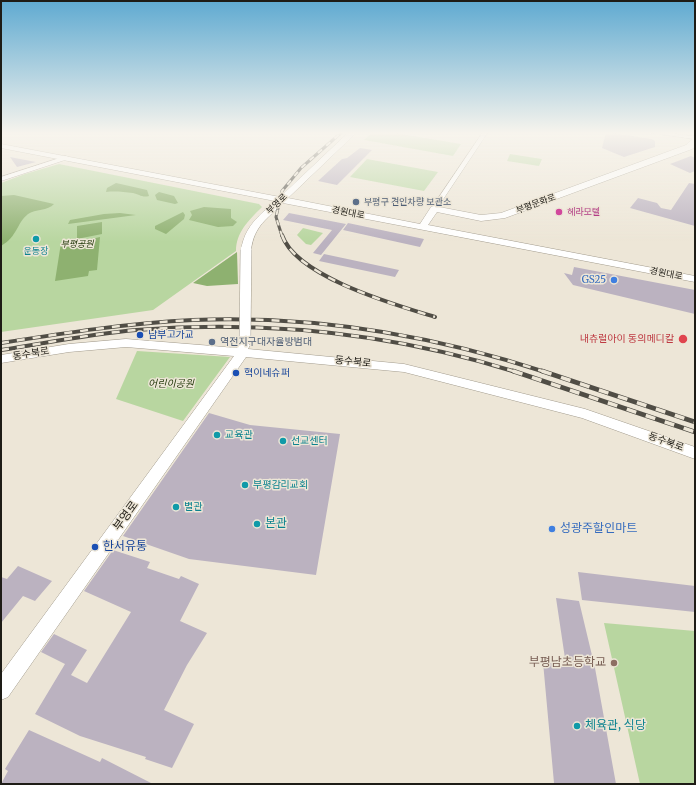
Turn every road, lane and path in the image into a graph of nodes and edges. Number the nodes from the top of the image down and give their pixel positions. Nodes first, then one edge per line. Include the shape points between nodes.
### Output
1 (33, 169) edge
2 (120, 169) edge
3 (314, 169) edge
4 (461, 169) edge
5 (630, 169) edge
6 (1, 179) edge
7 (281, 200) junction
8 (434, 209) junction
9 (422, 228) junction
10 (695, 279) edge
11 (244, 346) junction
12 (1, 359) edge
13 (695, 453) edge
14 (1, 690) edge

1 - 6 street
2 - 7 street, 경원대로
3 - 7 street, 부영로
4 - 8 street
5 - 8 street, 부평문화로 via 502,216 482,218
7 - 9 street, 경원대로
7 - 11 street, 부영로, bridge via 256,224 248,237
8 - 9 street
9 - 10 street, 경원대로
11 - 12 street, 동수북로 via 126,343 69,348
11 - 13 street, 동수북로 via 404,368 585,414
11 - 14 street, 부영로 via 239,359

